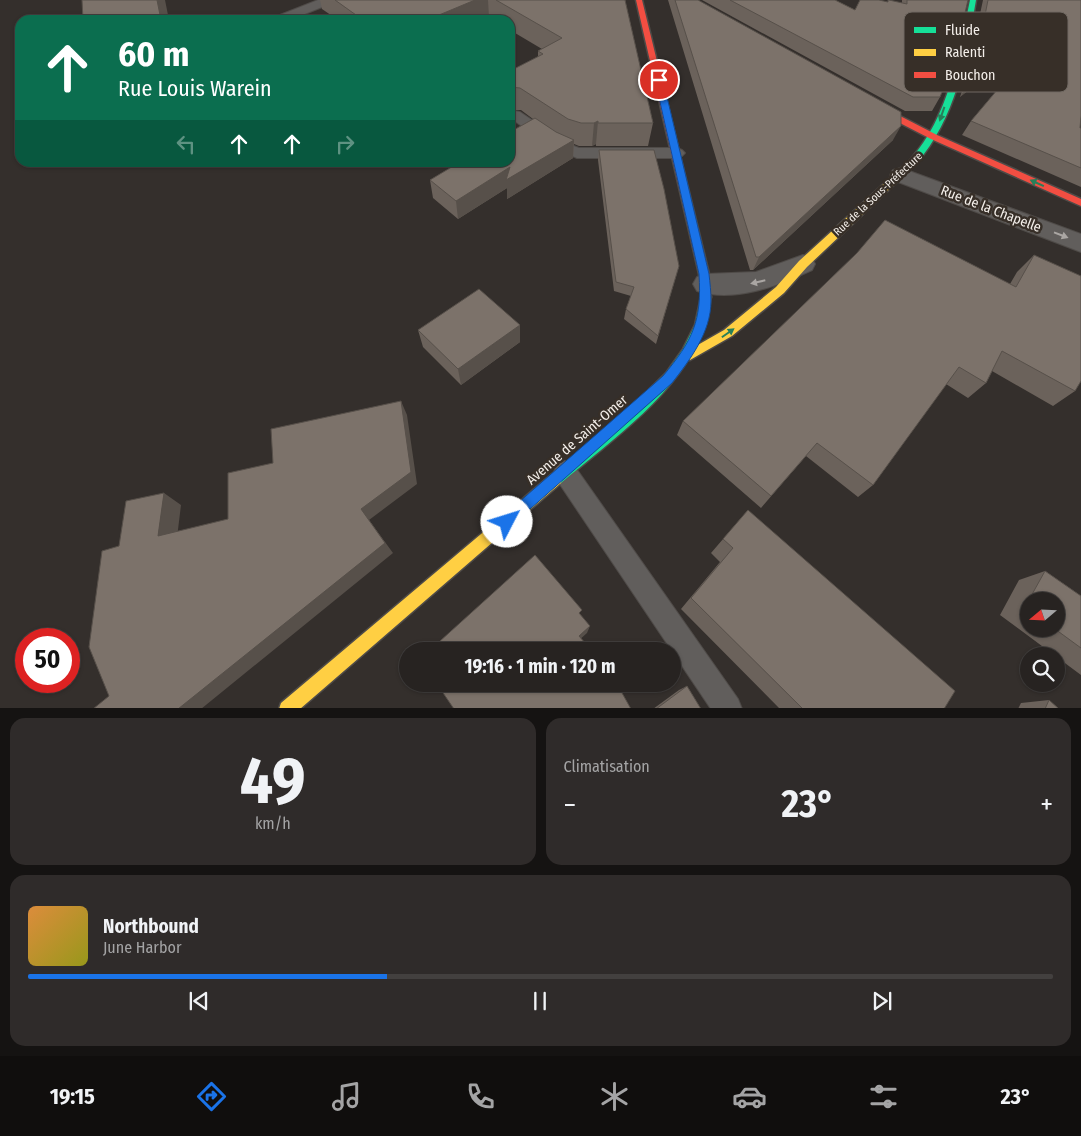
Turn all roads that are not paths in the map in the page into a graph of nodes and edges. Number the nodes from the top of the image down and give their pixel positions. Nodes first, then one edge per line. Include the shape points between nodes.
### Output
1 (328, 0) edge
2 (639, 0) edge
3 (291, 15) edge
4 (950, 92) edge
5 (860, 98) edge
6 (515, 115) dead end
7 (934, 137) junction
8 (677, 153) junction
9 (901, 175) junction
10 (1081, 203) edge
11 (1081, 243) edge
12 (803, 264) junction
13 (706, 284) junction
14 (686, 357) junction
15 (565, 472) junction
16 (287, 708) edge
17 (728, 708) edge

1 - 3 lane
2 - 8 street, Avenue de Saint-Omer
4 -> 7 street, Rue de la Sous-Préfecture
5 - 7 street
6 - 8 lane via 577,154
7 - 9 street, Rue de la Sous-Préfecture
10 -> 7 street
8 - 13 street, Avenue de Saint-Omer
9 -> 11 street, Rue de la Chapelle
9 - 12 street, Rue de la Sous-Préfecture
12 -> 13 street, Rue de la Sous-Préfecture via 754,283
14 -> 12 street, Rue de la Sous-Préfecture via 737,326 780,290
13 - 14 street, Avenue de Saint-Omer via 704,313
14 - 15 street, Avenue de Saint-Omer via 667,380
15 - 16 street, Avenue de Saint-Omer
15 - 17 lane

